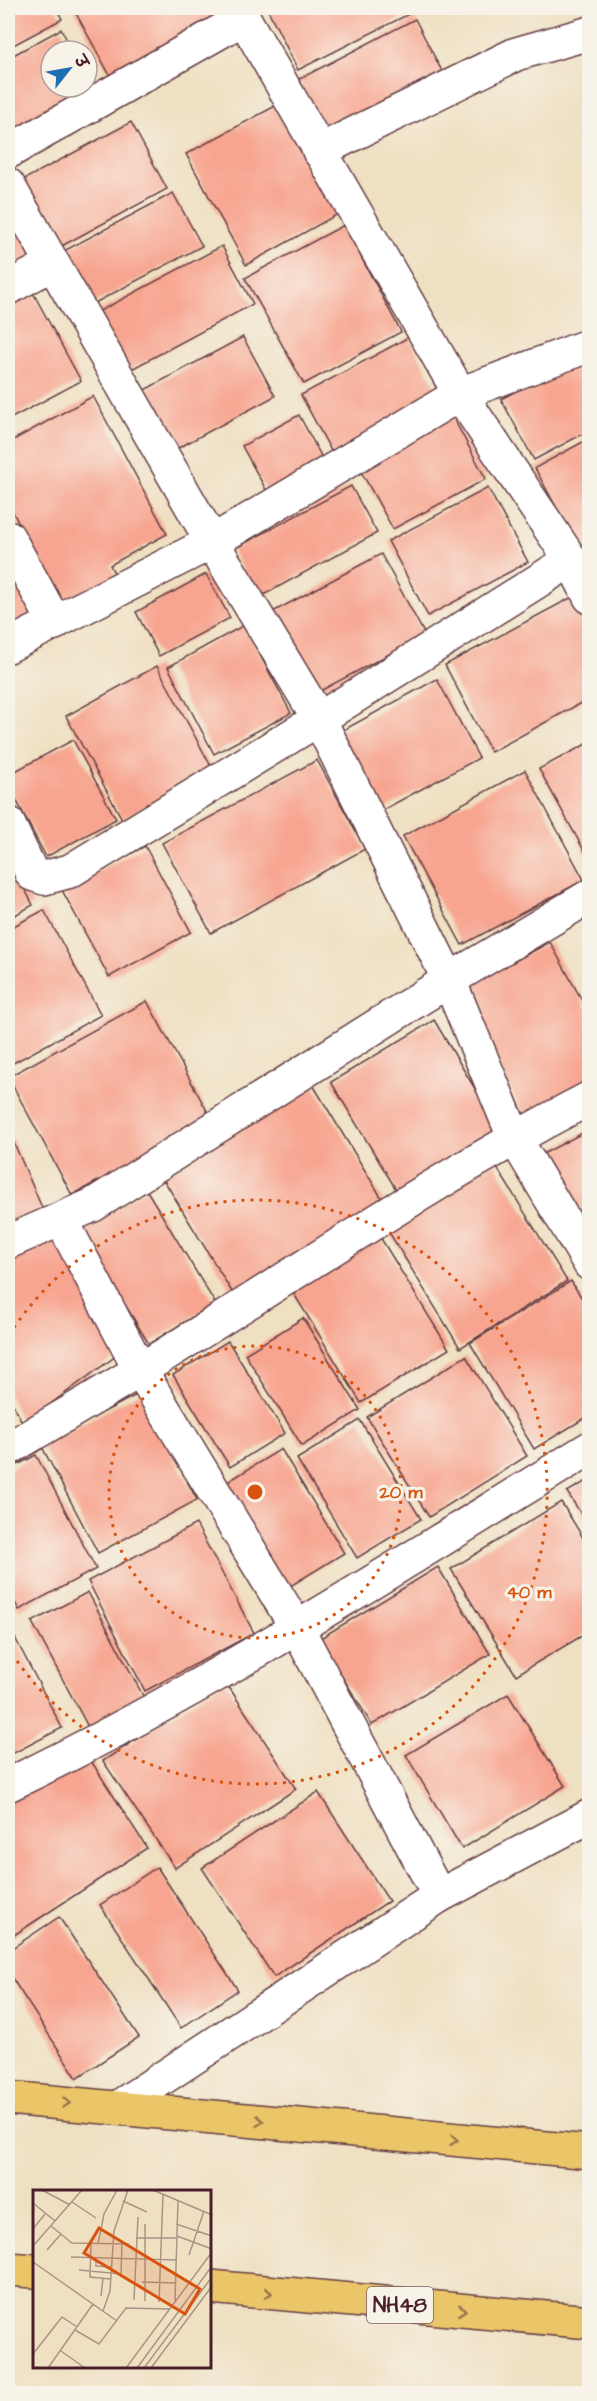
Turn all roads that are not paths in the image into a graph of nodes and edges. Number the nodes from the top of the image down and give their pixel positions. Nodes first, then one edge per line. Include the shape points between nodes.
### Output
1 (241, 13) edge
2 (590, 33) edge
3 (319, 151) junction
4 (8, 152) edge
5 (8, 185) edge
6 (52, 264) junction
7 (8, 288) edge
8 (590, 345) edge
9 (460, 394) junction
10 (8, 537) edge
11 (212, 542) junction
12 (571, 561) junction
13 (590, 597) edge
14 (55, 623) junction
15 (8, 646) edge
16 (319, 719) junction
17 (8, 823) edge
18 (590, 896) edge
19 (449, 980) junction
20 (590, 1098) edge
21 (514, 1137) junction
22 (61, 1219) junction
23 (8, 1242) edge
24 (590, 1264) edge
25 (140, 1370) junction
26 (590, 1448) edge
27 (8, 1449) edge
28 (297, 1628) junction
29 (8, 1785) edge
30 (590, 1816) edge
31 (439, 1896) junction
32 (8, 2098) edge
33 (117, 2108) junction
34 (590, 2152) edge
35 (8, 2269) edge
36 (33, 2271) edge
37 (212, 2287) edge
38 (590, 2322) edge

1 - 3 street
1 - 4 street
2 - 3 street via 516,54
3 - 9 street
5 - 6 street
6 - 7 street
6 - 11 street
8 - 9 street
9 - 11 street
9 - 12 street
10 - 14 street
11 - 14 street
11 - 16 street
12 - 13 street
12 - 16 street
14 - 15 street
16 - 17 street via 70,871 44,878 32,874
16 - 19 street
18 - 19 street
19 - 21 street
19 - 22 street via 93,1204
20 - 21 street
21 - 24 street
21 - 25 street
22 - 23 street
22 - 25 street
25 - 27 street
25 - 28 street
26 - 28 street
28 - 29 street via 93,1744
28 - 31 street
30 - 31 street
31 - 33 street
32 -> 33 main road
33 -> 34 main road
35 - 36 main road
37 -> 38 main road, NH48

